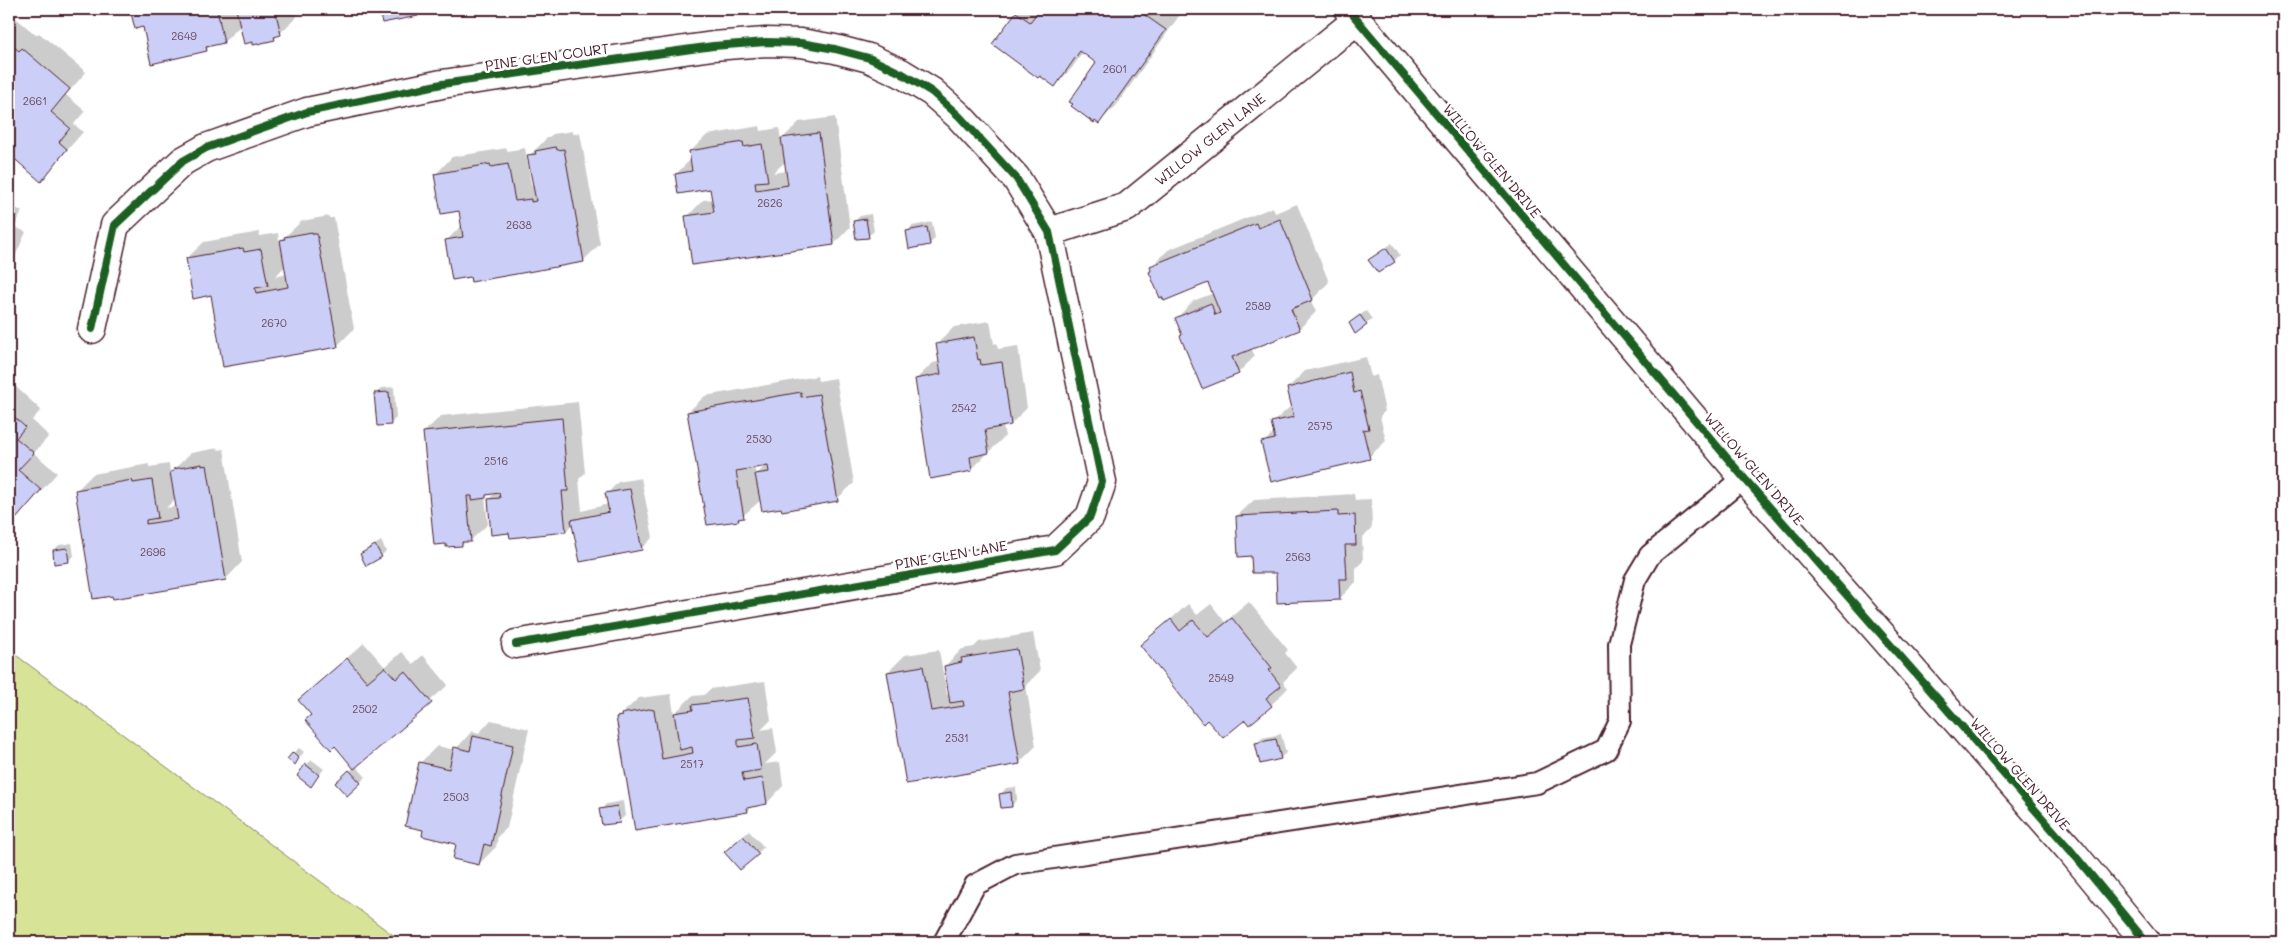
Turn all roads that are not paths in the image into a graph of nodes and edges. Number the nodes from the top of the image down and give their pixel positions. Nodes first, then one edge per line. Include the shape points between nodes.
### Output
1 (1352, 14) edge
2 (1049, 232) junction
3 (92, 329) dead end
4 (1744, 478) junction
5 (516, 644) dead end
6 (944, 942) edge
7 (2146, 942) edge

1 - 2 street, WILLOW GLEN LANE via 1126,207
1 - 4 street, WILLOW GLEN DRIVE
2 - 3 street, PINE GLEN COURT via 1016,178 959,116 932,92 901,73 869,58 801,43 714,46 442,84 316,110 206,148 183,161 115,225
2 - 5 street, PINE GLEN LANE via 1102,482 1090,518 1055,550
4 - 6 lane via 1650,555 1635,580 1618,644 1620,721 1606,750 1537,783 1015,864 975,885
4 - 7 street, WILLOW GLEN DRIVE via 2072,852

